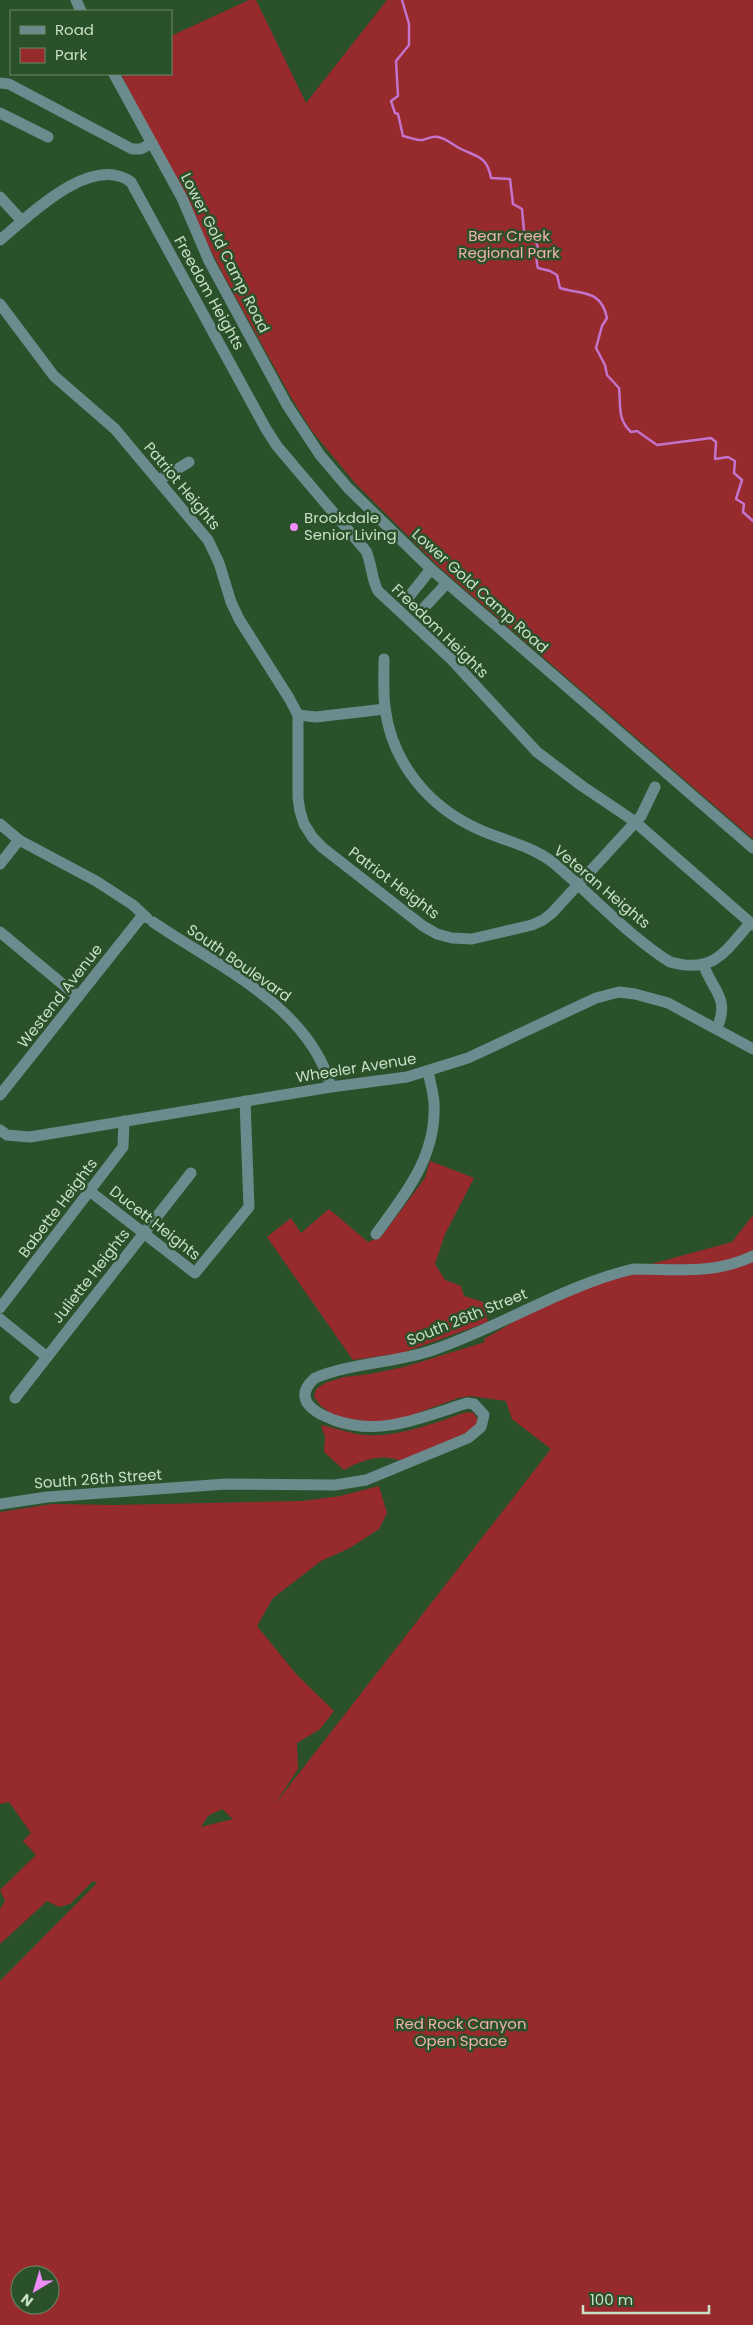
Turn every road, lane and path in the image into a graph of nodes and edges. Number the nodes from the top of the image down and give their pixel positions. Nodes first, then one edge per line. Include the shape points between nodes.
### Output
1 (115, 75) edge
2 (0, 82) edge
3 (0, 113) edge
4 (48, 137) dead end
5 (152, 143) junction
6 (0, 197) edge
7 (25, 219) junction
8 (0, 240) edge
9 (0, 304) edge
10 (189, 462) dead end
11 (159, 480) junction
12 (431, 570) junction
13 (447, 583) junction
14 (384, 659) dead end
15 (385, 709) junction
16 (298, 715) junction
17 (654, 787) dead end
18 (634, 821) junction
19 (0, 824) edge
20 (19, 840) junction
21 (753, 848) edge
22 (0, 864) edge
23 (578, 885) junction
24 (148, 919) junction
25 (751, 924) edge
26 (0, 932) edge
27 (704, 966) junction
28 (78, 997) junction
29 (717, 1028) junction
30 (753, 1049) edge
31 (428, 1071) junction
32 (331, 1087) junction
33 (0, 1095) edge
34 (245, 1101) junction
35 (124, 1121) junction
36 (0, 1130) edge
37 (191, 1173) dead end
38 (89, 1190) junction
39 (144, 1233) junction
40 (376, 1234) dead end
41 (753, 1256) edge
42 (0, 1308) edge
43 (0, 1319) edge
44 (47, 1357) junction
45 (15, 1398) dead end
46 (0, 1504) edge

1 - 5 street, Lower Gold Camp Road
2 - 5 street via 132,149 141,149
3 - 4 street
5 - 12 street, Lower Gold Camp Road via 182,198 209,261 287,406 320,455 348,488
6 - 7 street
7 - 8 street
7 - 18 street, Freedom Heights via 53,195 92,177 123,176 132,182 266,429 366,551 378,591 452,660 537,752
9 - 11 street, Patriot Heights via 54,376 115,429
10 - 11 street
11 - 16 street, Patriot Heights via 208,540 239,619
12 - 13 street, Lower Gold Camp Road
12 - 13 street via 410,596 423,609
13 - 21 street, Lower Gold Camp Road
14 - 15 street, Veteran Heights
15 - 16 street via 316,718
15 - 23 street, Veteran Heights via 407,770 429,797 465,822 539,854
16 - 23 street, Patriot Heights via 298,798 304,824 323,848 423,926 452,938 472,939 532,925 552,913
17 - 18 street, Patriot Heights via 640,816
18 - 23 street, Patriot Heights
18 - 25 street, Freedom Heights
19 - 20 street, South Boulevard
20 - 22 street
20 - 24 street, South Boulevard via 96,882 133,905
23 - 27 street, Veteran Heights via 660,956 686,966
24 - 28 street, Westend Avenue
24 - 32 street, South Boulevard via 285,1012 326,1070
25 - 27 street via 727,949
26 - 28 street
27 - 29 street via 708,979 719,992 722,1011
28 - 33 street, Westend Avenue
29 - 30 street, Wheeler Avenue
29 - 31 street, Wheeler Avenue via 651,997 607,994 468,1058
31 - 32 street, Wheeler Avenue via 407,1077
31 - 40 street via 434,1102 432,1132 424,1164
32 - 34 street, Wheeler Avenue
34 - 35 street, Wheeler Avenue
34 - 39 street, Ducett Heights via 249,1207 195,1273
35 - 36 street, Wheeler Avenue via 30,1137 7,1135
35 - 38 street, Babette Heights via 123,1147
37 - 39 street, Juliette Heights
38 - 39 street, Ducett Heights
38 - 42 street, Babette Heights
39 - 44 street, Juliette Heights
41 - 46 street, South 26th Street via 710,1269 633,1269 621,1272 430,1351 315,1378 304,1391 312,1409 351,1426 384,1428 467,1403 474,1404 484,1415 481,1427 468,1438 366,1480 335,1485 216,1485 47,1497
43 - 44 street
44 - 45 street, Juliette Heights

